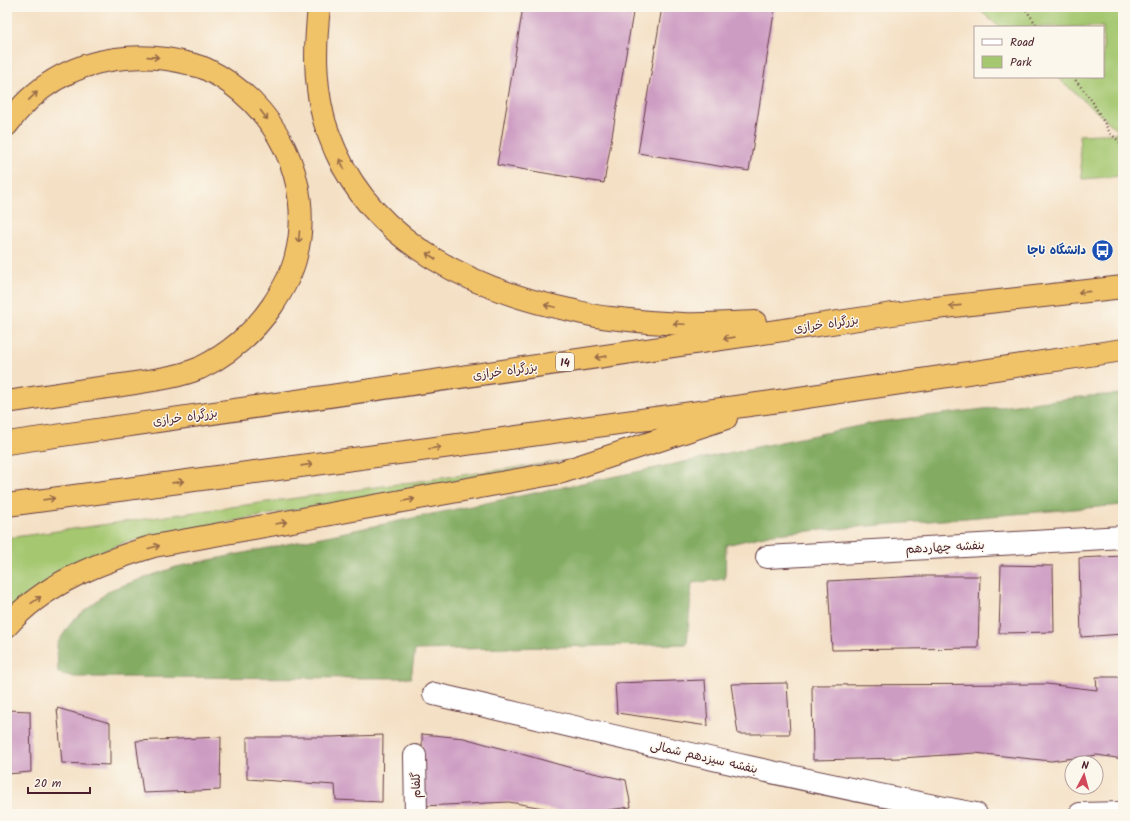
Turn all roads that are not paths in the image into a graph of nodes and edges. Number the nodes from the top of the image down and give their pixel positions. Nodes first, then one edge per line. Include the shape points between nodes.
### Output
1 (319, 7) edge
2 (7, 126) edge
3 (1123, 287) edge
4 (927, 309) junction
5 (1123, 350) edge
6 (779, 401) junction
7 (7, 402) edge
8 (7, 443) edge
9 (9, 505) edge
10 (1123, 537) edge
11 (767, 557) dead end
12 (7, 626) edge
13 (434, 694) dead end
14 (415, 756) dead end
15 (1123, 813) edge
16 (416, 814) edge
17 (976, 814) edge
18 (1080, 814) edge

4 -> 1 highway via 756,322 683,324 601,317 537,303 481,284 401,236 376,212 343,166 324,118 318,94 315,66
2 -> 7 highway via 41,88 74,70 103,61 137,56 172,59 205,68 233,85 262,112 280,137 293,168 300,196 299,241 292,270 267,314 236,346 199,368 168,377
3 -> 4 highway, بزرگراه خرازی / 14
4 -> 8 highway, بزرگراه خرازی / 14
5 - 6 highway
9 -> 6 highway
12 -> 6 highway via 29,605 56,586 117,557 154,546 562,472
10 - 11 street, بنفشه چهاردهم
13 - 17 street, بنفشه سیزدهم شمالی via 729,763
14 - 16 street, گلفام
15 - 18 street

